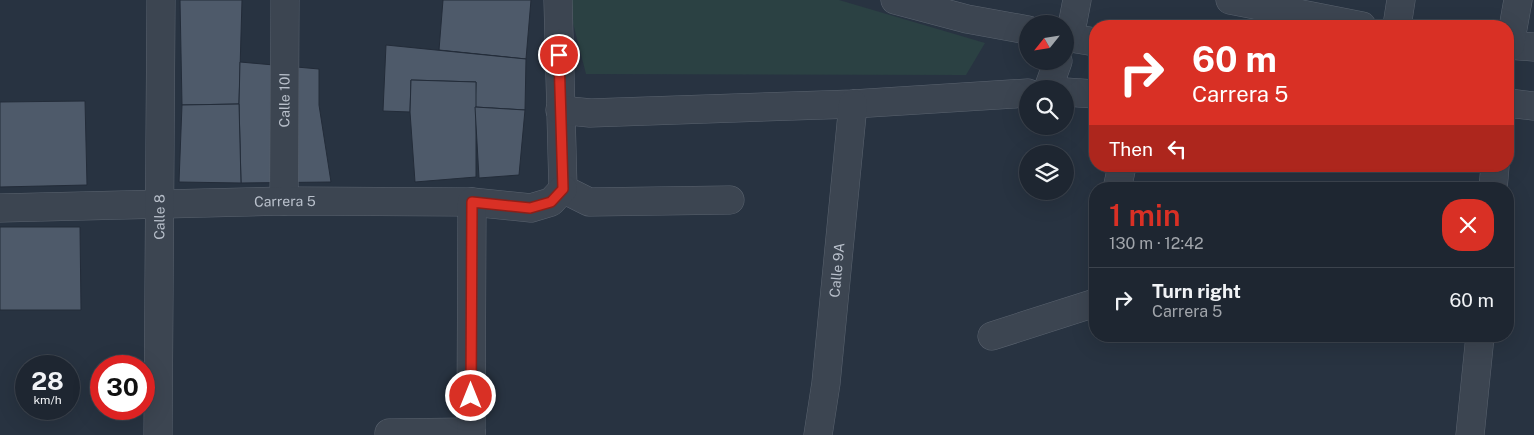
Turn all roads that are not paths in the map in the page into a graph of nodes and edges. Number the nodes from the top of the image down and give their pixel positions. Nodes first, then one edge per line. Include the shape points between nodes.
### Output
1 (161, 0) edge
2 (285, 0) edge
3 (558, 0) edge
4 (895, 0) edge
5 (1230, 0) edge
6 (1401, 0) edge
7 (1518, 0) edge
8 (1332, 20) edge
9 (1398, 20) edge
10 (1019, 29) edge
11 (1074, 35) edge
12 (1089, 40) edge
13 (1517, 46) edge
14 (1019, 93) edge
15 (1074, 93) edge
16 (1089, 94) edge
17 (853, 104) junction
18 (1514, 104) edge
19 (1534, 106) edge
20 (560, 110) junction
21 (563, 189) junction
22 (730, 200) dead end
23 (284, 201) junction
24 (472, 202) junction
25 (160, 204) junction
26 (0, 208) edge
27 (1089, 301) edge
28 (992, 336) dead end
29 (1479, 342) edge
30 (390, 433) dead end
31 (471, 434) edge
32 (158, 435) edge
33 (818, 435) edge
34 (1470, 435) edge

1 - 25 street, Calle 8
2 - 23 street, Calle 10I
3 - 20 street
4 - 10 street via 967,20
5 - 8 street
6 - 9 street
7 - 13 street
11 - 12 street
14 - 17 street
15 - 16 street
17 - 20 street via 590,113
17 - 33 street, Calle 9A
18 - 19 street
20 - 21 street
21 - 22 street via 589,202
21 - 24 street, Carrera 5 via 551,202 530,208
23 - 24 street, Carrera 5
23 - 25 street, Carrera 5
24 - 31 street
25 - 26 street, Carrera 5
25 - 32 street, Calle 8
27 - 28 street
29 - 34 street
30 - 31 street

